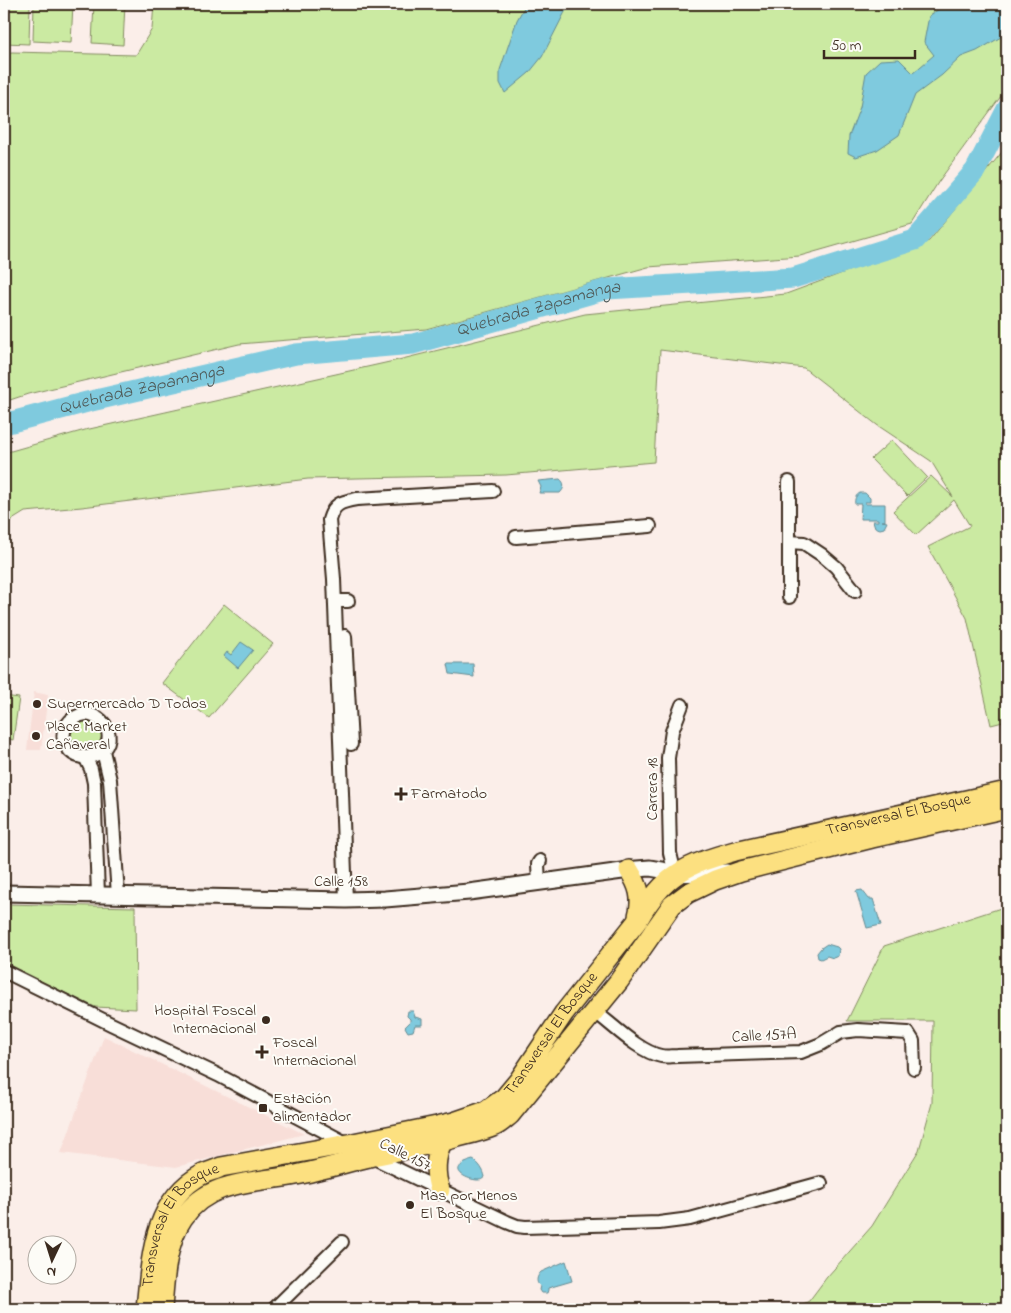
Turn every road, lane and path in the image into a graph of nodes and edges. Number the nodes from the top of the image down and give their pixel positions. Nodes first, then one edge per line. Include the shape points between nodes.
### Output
1 (788, 482) dead end
2 (493, 491) dead end
3 (650, 526) dead end
4 (516, 537) dead end
5 (789, 542) junction
6 (855, 592) dead end
7 (789, 597) dead end
8 (342, 601) junction
9 (682, 705) dead end
10 (351, 744) dead end
11 (103, 751) junction
12 (85, 757) junction
13 (1007, 791) edge
14 (1007, 808) edge
15 (540, 861) dead end
16 (628, 870) junction
17 (741, 872) junction
18 (676, 874) junction
19 (540, 883) junction
20 (4, 893) edge
21 (98, 895) junction
22 (118, 895) junction
23 (346, 900) junction
24 (672, 905) junction
25 (638, 920) junction
26 (4, 971) edge
27 (594, 1011) junction
28 (914, 1068) dead end
29 (442, 1142) junction
30 (348, 1144) junction
31 (372, 1157) junction
32 (821, 1182) dead end
33 (440, 1190) junction
34 (342, 1242) dead end
35 (146, 1309) edge
36 (162, 1309) edge
37 (274, 1309) edge

1 - 5 street
2 - 8 street via 370,498 345,501 334,507 329,520
3 - 4 street
5 - 6 street via 804,543 822,554
5 - 7 street
8 - 10 street
8 - 23 street
9 - 18 street, Carrera 18 via 672,731 668,758 673,811 670,853
11 - 12 street
11 - 12 street via 109,738 103,723 92,715 79,715 68,722 63,735 67,748
11 - 22 street via 110,780
12 - 21 street via 94,783
13 - 18 main road, Transversal El Bosque via 735,851
14 - 17 main road, Transversal El Bosque
15 - 19 street
16 - 18 street, Calle 158 via 650,868
16 - 19 street, Calle 158
16 - 25 main road via 640,894
17 - 18 street, Calle 158
17 - 24 main road, Transversal El Bosque via 715,880
18 - 24 street via 677,890
18 - 25 main road, Transversal El Bosque via 655,894
19 - 23 street, Calle 158 via 406,898
20 - 21 street, Calle 158
21 - 22 street, Calle 158
22 - 23 street, Calle 158
24 - 27 main road, Transversal El Bosque
25 - 30 main road, Transversal El Bosque via 564,1012 519,1080 486,1112 454,1122
26 - 30 street, Calle 157 via 218,1075
27 - 28 street, Calle 157A via 632,1041 660,1056 801,1052 841,1032 908,1033 913,1041
27 - 29 main road, Transversal El Bosque via 510,1115 497,1125
29 - 31 main road, Transversal El Bosque
29 - 33 main road via 435,1170
30 - 31 street, Calle 157
30 - 35 main road, Transversal El Bosque via 221,1167 187,1185 162,1218 148,1282
31 - 33 street, Calle 157
31 - 36 main road, Transversal El Bosque via 293,1176 238,1183 200,1200 182,1218 174,1233
32 - 33 street, Calle 157 via 690,1219 525,1227 507,1222
34 - 37 street

